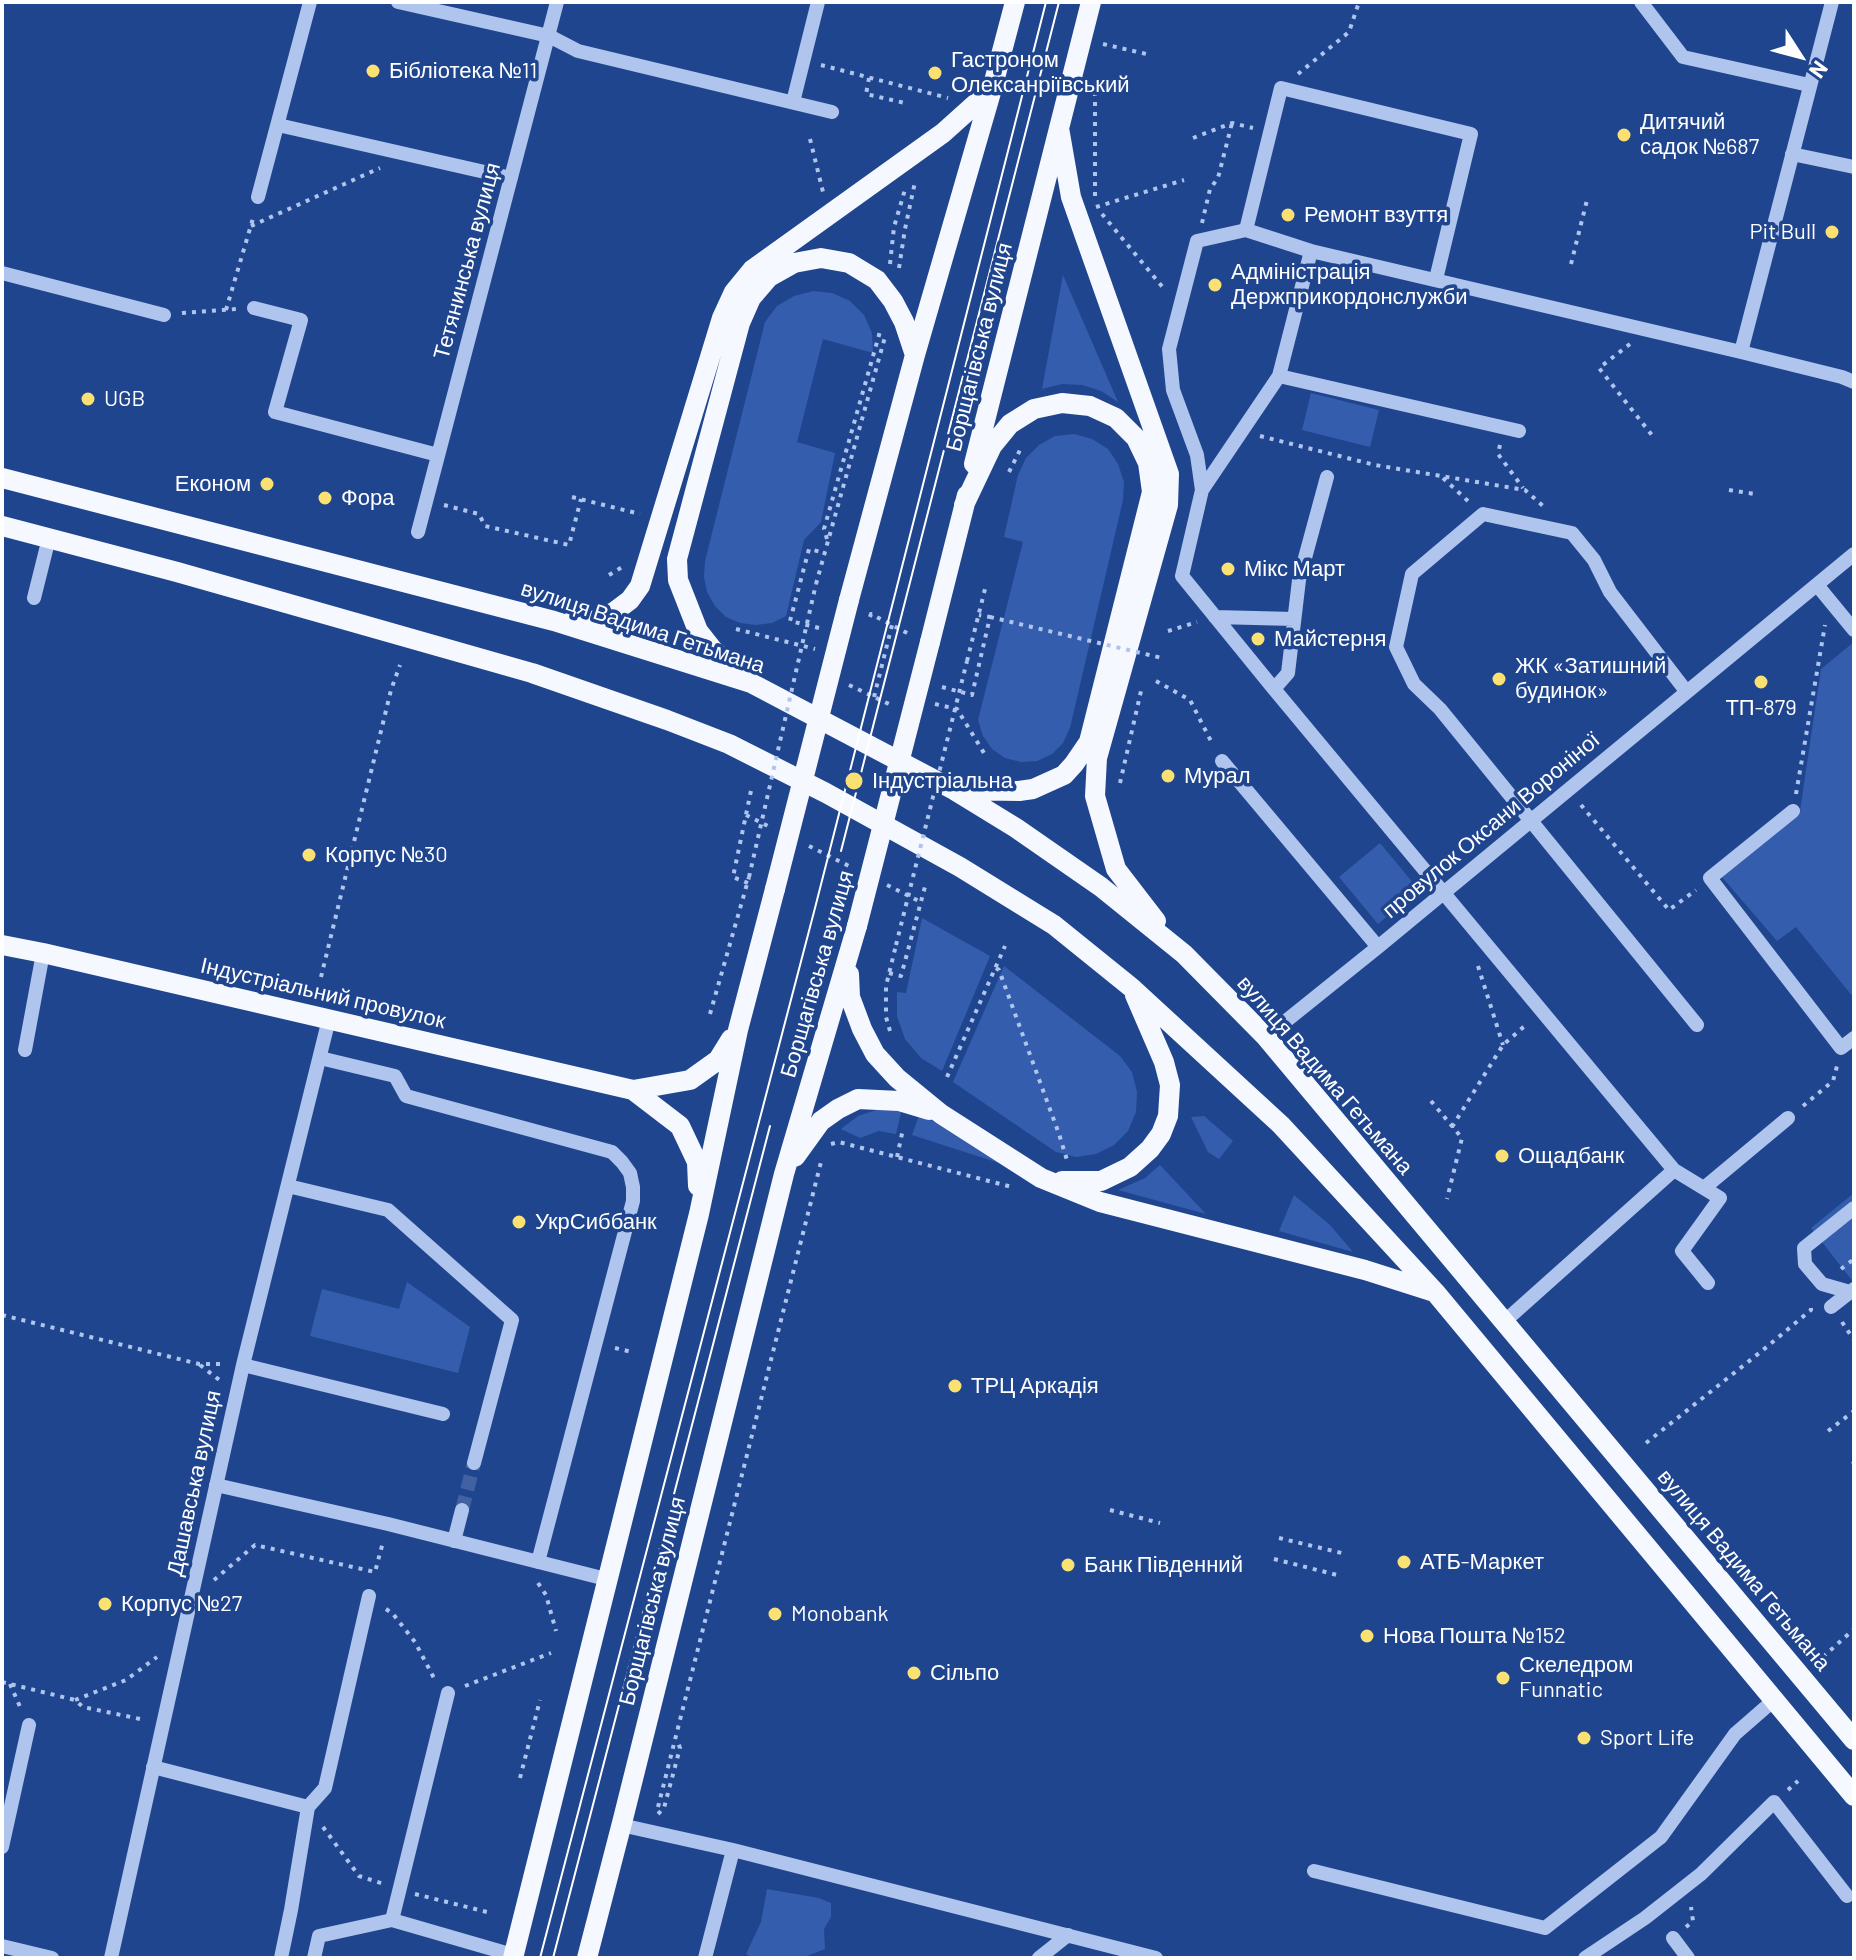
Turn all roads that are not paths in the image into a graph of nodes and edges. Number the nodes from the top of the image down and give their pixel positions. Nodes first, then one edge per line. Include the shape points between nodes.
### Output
1 (310, 2) edge
2 (398, 2) edge
3 (557, 2) edge
4 (818, 2) edge
5 (1015, 2) edge
6 (1091, 2) edge
7 (1641, 2) edge
8 (1832, 2) edge
9 (549, 36) junction
10 (1809, 85) junction
11 (992, 89) junction
12 (793, 102) junction
13 (832, 112) dead end
14 (278, 125) junction
15 (1059, 128) junction
16 (1792, 154) junction
17 (1854, 167) edge
18 (511, 178) junction
19 (258, 197) road end
20 (1246, 230) junction
21 (1311, 251) junction
22 (2, 273) edge
23 (1436, 279) junction
24 (254, 308) road end
25 (164, 315) road end
26 (1741, 352) junction
27 (915, 355) junction
28 (1279, 376) junction
29 (1848, 379) edge
30 (1519, 431) dead end
31 (438, 455) junction
32 (1327, 477) dead end
33 (2, 478) edge
34 (1202, 490) junction
35 (964, 505) junction
36 (2, 526) edge
37 (418, 532) dead end
38 (49, 538) junction
39 (1854, 554) edge
40 (1817, 585) junction
41 (34, 598) dead end
42 (1215, 617) junction
43 (1294, 619) junction
44 (554, 621) junction
45 (1854, 630) edge
46 (751, 683) junction
47 (1274, 689) junction
48 (1686, 691) junction
49 (1222, 761) road end
50 (954, 790) junction
51 (1793, 811) road end
52 (1530, 821) junction
53 (1443, 893) junction
54 (2, 945) edge
55 (1378, 947) junction
56 (43, 953) junction
57 (1184, 954) junction
58 (848, 960) junction
59 (1132, 988) junction
60 (329, 1019) junction
61 (1697, 1025) dead end
62 (738, 1030) junction
63 (1266, 1037) junction
64 (1854, 1038) edge
65 (25, 1050) dead end
66 (320, 1058) junction
67 (633, 1090) junction
68 (941, 1114) junction
69 (1788, 1118) road end
70 (1674, 1170) junction
71 (784, 1174) junction
72 (1041, 1178) junction
73 (288, 1186) junction
74 (1704, 1188) junction
75 (1854, 1208) edge
76 (699, 1214) junction
77 (1708, 1283) dead end
78 (1852, 1290) edge
79 (1435, 1292) junction
80 (1831, 1307) dead end
81 (1505, 1321) junction
82 (243, 1365) junction
83 (443, 1414) dead end
84 (474, 1463) tunnel mouth
85 (216, 1485) junction
86 (462, 1510) tunnel mouth
87 (454, 1541) junction
88 (538, 1562) junction
89 (606, 1579) junction
90 (369, 1596) road end
91 (448, 1693) road end
92 (1774, 1700) junction
93 (29, 1725) road end
94 (1854, 1740) edge
95 (153, 1767) junction
96 (1854, 1796) edge
97 (308, 1807) junction
98 (621, 1825) junction
99 (2, 1847) edge
100 (733, 1850) junction
101 (1314, 1871) dead end
102 (1847, 1896) dead end
103 (392, 1920) junction
104 (1068, 1935) junction
105 (1673, 1938) dead end
106 (2, 1946) edge
107 (513, 1956) edge
108 (52, 1958) edge
109 (111, 1958) edge
110 (281, 1958) edge
111 (314, 1958) edge
112 (587, 1958) edge
113 (705, 1958) edge
114 (1039, 1958) edge
115 (1152, 1958) edge
116 (1585, 1958) edge
117 (1688, 1958) edge

1 - 14 street
2 - 9 street
3 - 9 street, Тетянинська вулиця
4 - 12 street
5 - 11 main road
6 - 15 main road, Борщагівська вулиця
7 - 10 street via 1683,57
8 - 10 street
9 - 12 street via 578,51
9 - 18 street, Тетянинська вулиця
10 - 16 street
11 - 27 main road
11 - 44 main road via 943,133 752,270 722,318 640,586 614,612 593,621
12 - 13 street
14 - 18 street
14 - 19 street
15 - 35 main road, Борщагівська вулиця
15 - 57 main road via 1071,197 1169,474 1168,505 1097,758 1095,796 1116,869
16 - 17 street
16 - 26 street
18 - 31 street, Тетянинська вулиця
20 - 21 street
20 - 23 street via 1281,88 1471,134
20 - 34 street via 1197,241 1169,349 1173,390 1197,455
21 - 23 street
21 - 28 street
22 - 25 street
23 - 26 street
24 - 31 street via 301,320 275,412
26 - 29 street
27 - 46 main road via 893,301 877,280 849,263 821,258 794,263 769,277 751,298 677,559 678,580 698,631
27 - 62 main road, bridge
28 - 30 street
28 - 34 street
31 - 37 street, Тетянинська вулиця
32 - 43 street
33 - 44 main road, вулиця Вадима Гетьмана
34 - 42 street via 1182,576
35 - 50 main road via 992,446 1010,424 1034,409 1062,403 1090,406 1116,418 1136,438 1148,463 1152,492 1089,742 1064,775 1033,789
35 - 58 main road, Борщагівська вулиця, bridge via 921,639
36 - 38 main road
38 - 41 street
38 - 59 main road via 532,673 729,744 960,867 1054,925
39 - 40 street, провулок Оксани Вороніної
40 - 45 street
40 - 48 street, провулок Оксани Вороніної
42 - 43 street
42 - 47 street
43 - 47 street via 1288,673
44 - 46 main road, вулиця Вадима Гетьмана
46 - 50 main road, вулиця Вадима Гетьмана
47 - 53 street
48 - 52 street, провулок Оксани Вороніної
48 - 52 street via 1572,533 1483,514 1412,574 1396,647 1414,684
49 - 55 street
50 - 57 main road, вулиця Вадима Гетьмана via 1101,887
51 - 64 street via 1710,878 1841,1048
52 - 53 street, провулок Оксани Вороніної
52 - 61 street
53 - 55 street, провулок Оксани Вороніної
53 - 70 street
54 - 56 main road, Індустріальний провулок
55 - 63 street, провулок Оксани Вороніної
56 - 60 main road, Індустріальний провулок
56 - 65 street
57 - 63 main road, вулиця Вадима Гетьмана
58 - 68 main road via 850,997 875,1054
58 - 71 main road, Борщагівська вулиця
59 - 72 main road via 1170,1085 1161,1134 1130,1167 1101,1181
59 - 79 main road via 1281,1125
60 - 66 street, Дашавська вулиця
60 - 67 main road, Індустріальний провулок
62 - 67 main road, Індустріальний провулок via 718,1060 690,1080
62 - 76 main road
63 - 81 main road, вулиця Вадима Гетьмана
66 - 73 street, Дашавська вулиця
66 - 88 street via 395,1076 406,1096 612,1152 630,1173 633,1201
67 - 76 main road, Індустріальний провулок via 680,1126 697,1162
68 - 71 main road via 899,1101 858,1099 821,1121
68 - 72 main road
69 - 74 street
70 - 74 street
70 - 81 street
71 - 98 main road, Борщагівська вулиця
72 - 79 main road via 1100,1202
73 - 82 street, Дашавська вулиця
73 - 84 street via 388,1210 512,1320
74 - 77 street via 1720,1198 1682,1251
75 - 78 street via 1804,1248 1805,1264 1822,1284
76 - 89 main road
78 - 80 street
79 - 92 main road
81 - 94 main road, вулиця Вадима Гетьмана
82 - 83 street
82 - 85 street, Дашавська вулиця
85 - 87 street
85 - 95 street, Дашавська вулиця
86 - 87 street
87 - 88 street
88 - 89 street
89 - 107 main road
90 - 97 street via 325,1788
91 - 103 street
92 - 96 main road
92 - 101 street via 1735,1734 1661,1837 1545,1928
93 - 99 street
95 - 97 street
95 - 109 street, Дашавська вулиця
97 - 110 street
98 - 100 street
98 - 112 main road, Борщагівська вулиця
100 - 104 street
100 - 113 street
102 - 116 street via 1774,1802 1701,1874
103 - 107 street
103 - 111 street via 319,1936
104 - 114 street
104 - 115 street
105 - 117 street
106 - 108 street

